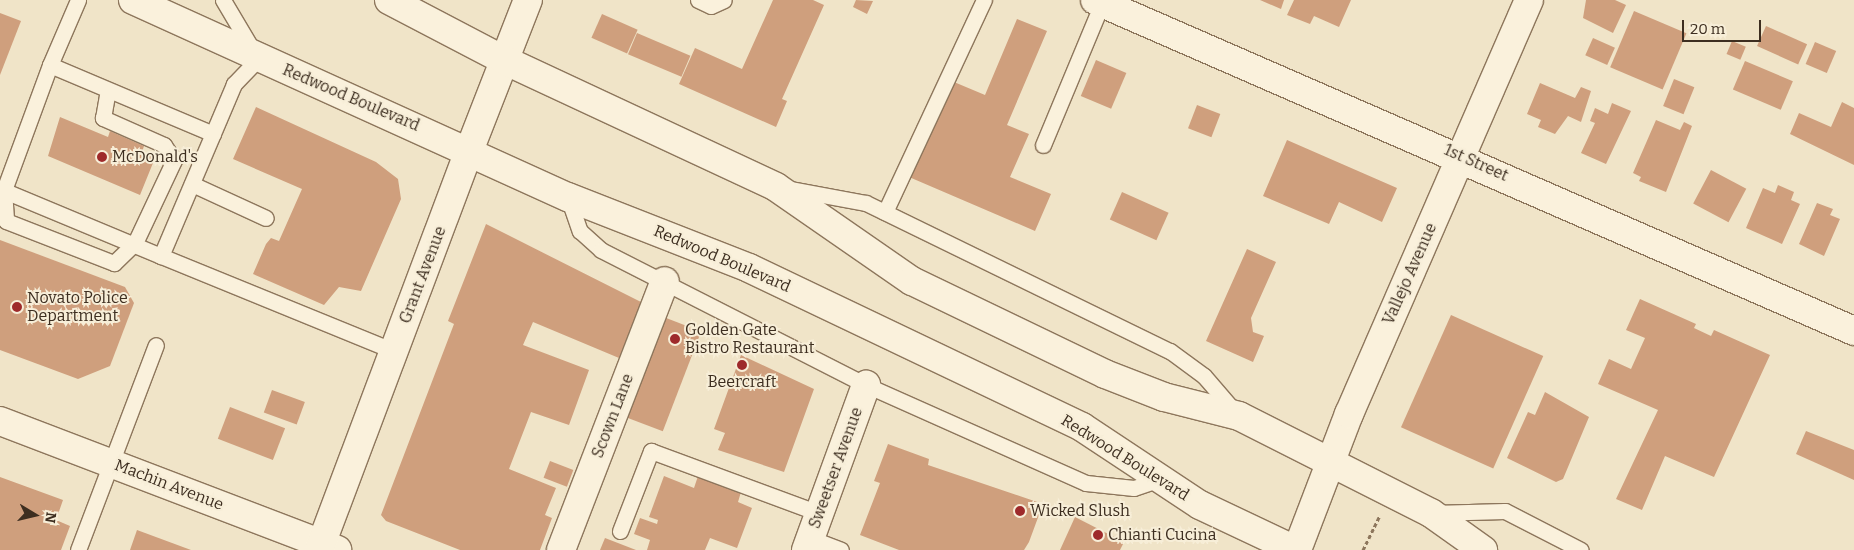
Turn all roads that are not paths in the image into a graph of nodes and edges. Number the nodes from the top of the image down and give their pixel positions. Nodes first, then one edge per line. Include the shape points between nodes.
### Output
1 (78, 0) edge
2 (133, 0) edge
3 (223, 0) edge
4 (389, 0) edge
5 (528, 0) edge
6 (698, 0) edge
7 (724, 0) edge
8 (984, 0) edge
9 (1529, 0) edge
10 (1098, 1) edge
11 (258, 59) junction
12 (502, 59) junction
13 (50, 65) junction
14 (108, 90) junction
15 (213, 134) junction
16 (1043, 145) dead end
17 (469, 151) junction
18 (1462, 157) junction
19 (192, 184) junction
20 (776, 187) junction
21 (2, 190) edge
22 (568, 197) junction
23 (885, 212) junction
24 (266, 218) dead end
25 (135, 243) junction
26 (161, 256) junction
27 (665, 281) junction
28 (1854, 331) edge
29 (156, 345) dead end
30 (394, 351) junction
31 (866, 385) junction
32 (1239, 416) junction
33 (0, 421) edge
34 (112, 462) junction
35 (1329, 463) junction
36 (1160, 480) junction
37 (819, 513) junction
38 (1431, 513) junction
39 (620, 531) dead end
40 (808, 544) edge
41 (326, 548) edge
42 (78, 550) edge
43 (561, 550) edge
44 (841, 550) edge
45 (1296, 550) edge
46 (1483, 550) edge
47 (1581, 550) edge

1 - 13 lane
2 - 11 street, Redwood Boulevard
3 - 11 lane
4 - 12 street
5 - 12 street, Grant Avenue
6 - 7 lane via 711,6
8 - 23 lane
9 - 18 street, Vallejo Avenue
10 - 16 lane
10 - 18 street, 1st Street
11 - 15 lane via 234,84
11 - 17 street, Redwood Boulevard
12 - 17 street, Grant Avenue
12 - 20 street
13 - 14 lane
13 - 21 lane
14 - 15 lane
14 - 25 lane via 103,118 164,145 174,160
15 - 19 lane
17 - 22 street, Redwood Boulevard
17 - 30 street, Grant Avenue
18 - 28 street, 1st Street
18 - 35 street, Vallejo Avenue
19 - 24 lane
19 - 26 lane
20 - 23 lane via 826,192
20 - 32 street via 862,250 921,285 1105,374 1164,397
21 - 25 lane
21 - 25 lane via 6,221 114,263
22 - 27 lane via 580,231 601,250
22 - 36 street, Redwood Boulevard via 749,268 1082,427
23 - 32 lane via 1170,351 1204,376
25 - 26 lane
26 - 30 lane
27 - 31 lane
27 - 43 street, Scown Lane
29 - 34 lane
30 - 41 street, Grant Avenue
31 - 36 lane via 1086,483 1134,488
31 - 37 street, Sweetser Avenue
32 - 35 street
33 - 34 street, Machin Avenue
34 - 41 street, Machin Avenue
34 - 42 lane
35 - 38 street
35 - 45 street, Vallejo Avenue
36 - 45 street, Redwood Boulevard via 1200,505
37 - 39 lane via 651,451
37 - 40 street, Sweetser Avenue
38 - 46 street
38 - 47 lane via 1505,511
40 - 44 lane

